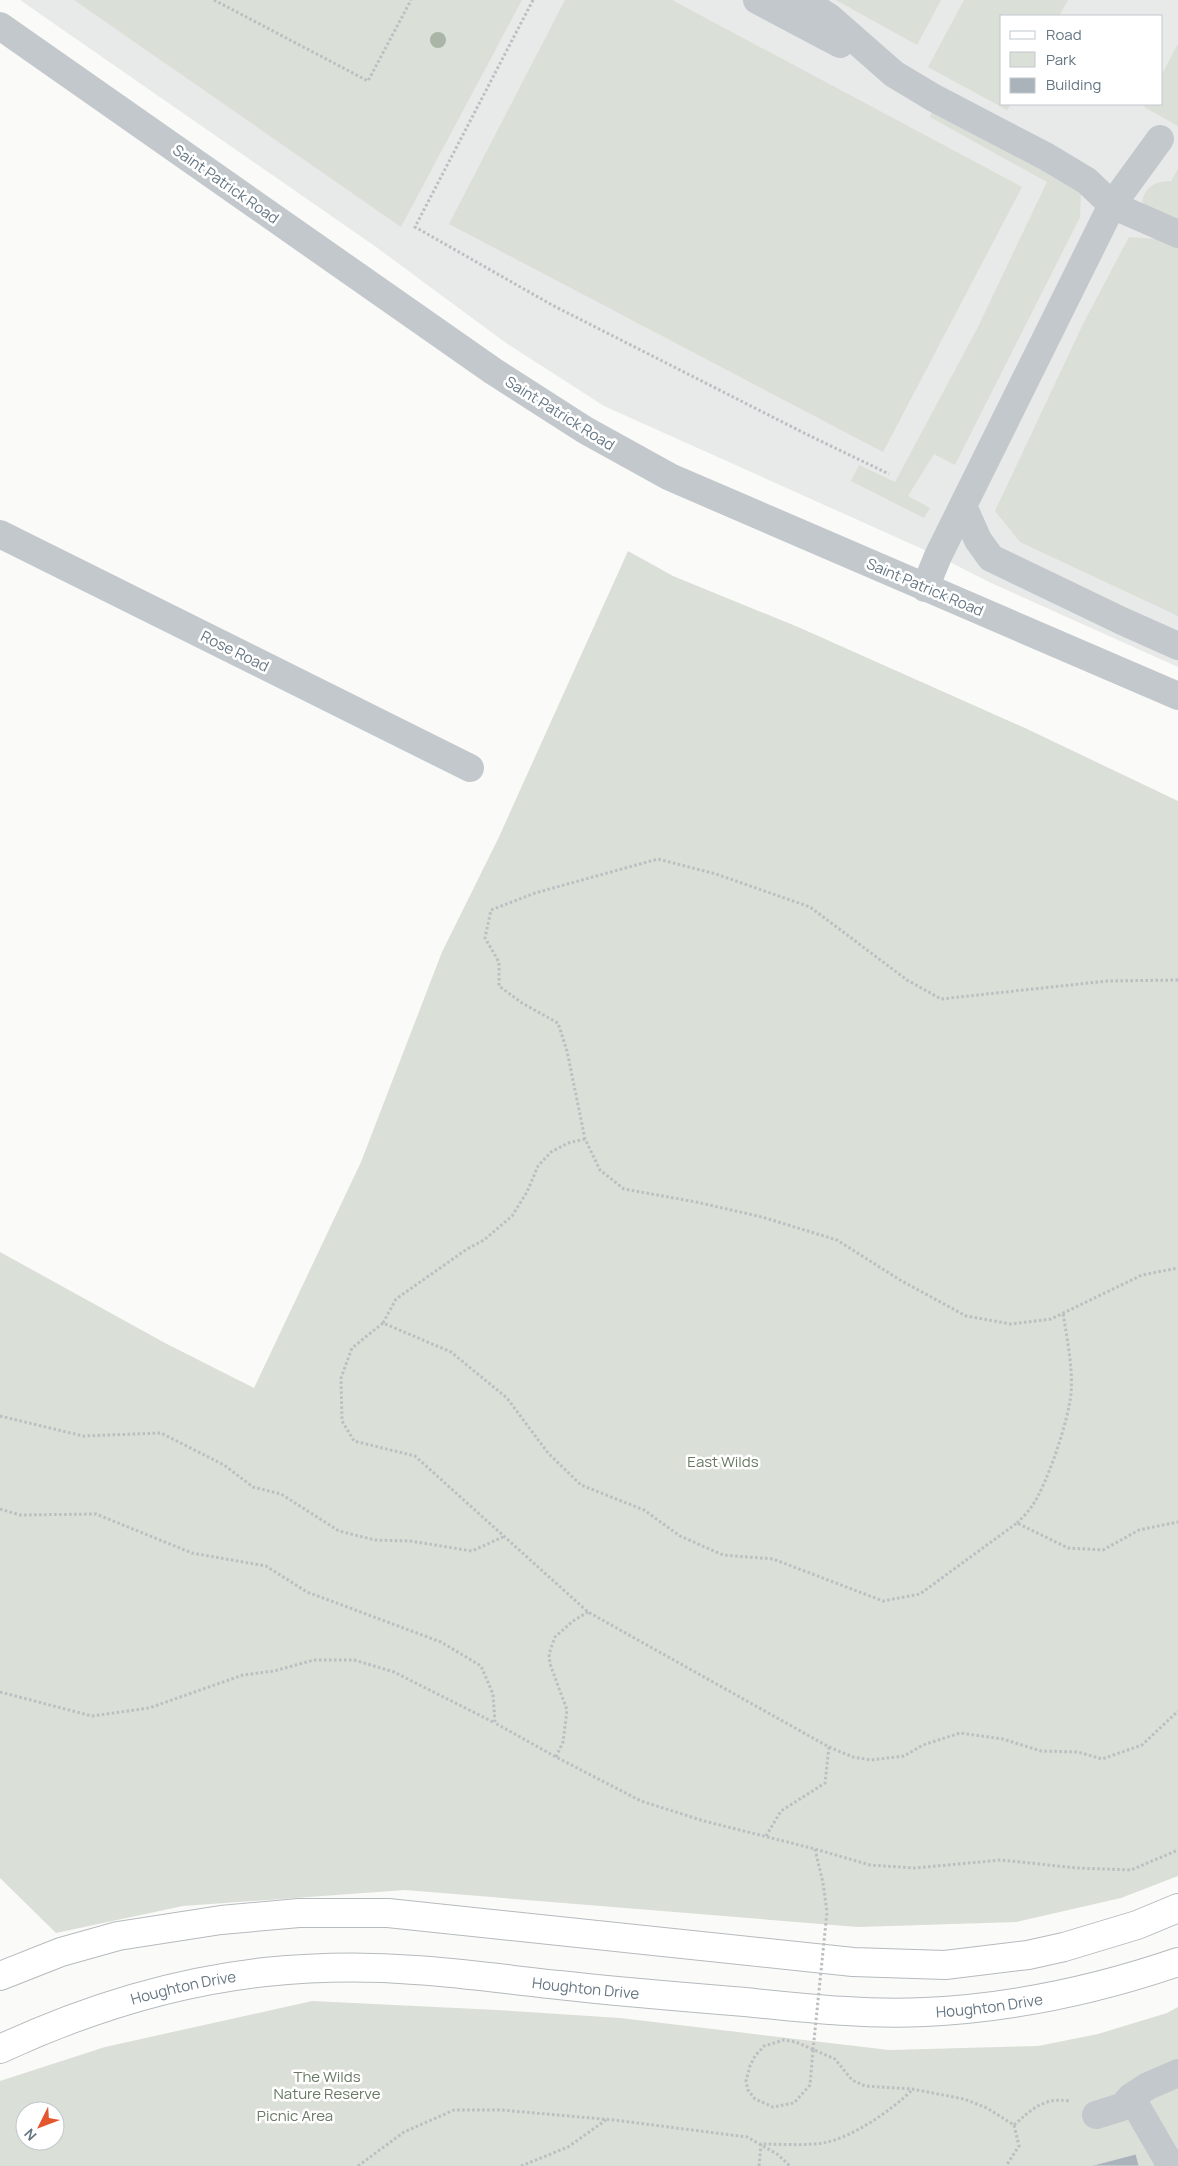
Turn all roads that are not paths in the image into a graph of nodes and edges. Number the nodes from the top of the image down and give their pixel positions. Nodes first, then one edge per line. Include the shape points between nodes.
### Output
1 (757, 0) edge
2 (802, 0) edge
3 (0, 26) edge
4 (894, 74) junction
5 (1160, 138) dead end
6 (1112, 205) junction
7 (1178, 234) edge
8 (963, 506) junction
9 (0, 534) edge
10 (925, 588) junction
11 (1178, 646) edge
12 (1178, 696) edge
13 (470, 768) dead end
14 (1178, 1908) edge
15 (1178, 1962) edge
16 (0, 1976) edge
17 (0, 2049) edge
18 (1178, 2073) edge
19 (1131, 2097) junction
20 (1096, 2115) road end
21 (1171, 2166) edge

1 - 4 street
2 - 4 street via 829,17
3 - 10 street, Saint Patrick Road via 534,399 670,477
4 - 6 street via 1087,181
5 - 6 street
6 - 7 street
6 - 8 street
8 - 10 street
8 - 11 street via 978,540 991,558
9 - 13 street, Rose Road
10 - 12 street, Saint Patrick Road
14 - 16 main road via 1137,1925 1064,1947 945,1965 853,1962 388,1913 299,1914 221,1920 118,1936 62,1952
15 - 17 main road, Houghton Drive via 1107,1984 1053,1996 922,2012 826,2010 415,1970 345,1968 265,1972 170,1989 105,2006
18 - 19 street
19 - 20 street via 1122,2107
19 - 21 street

